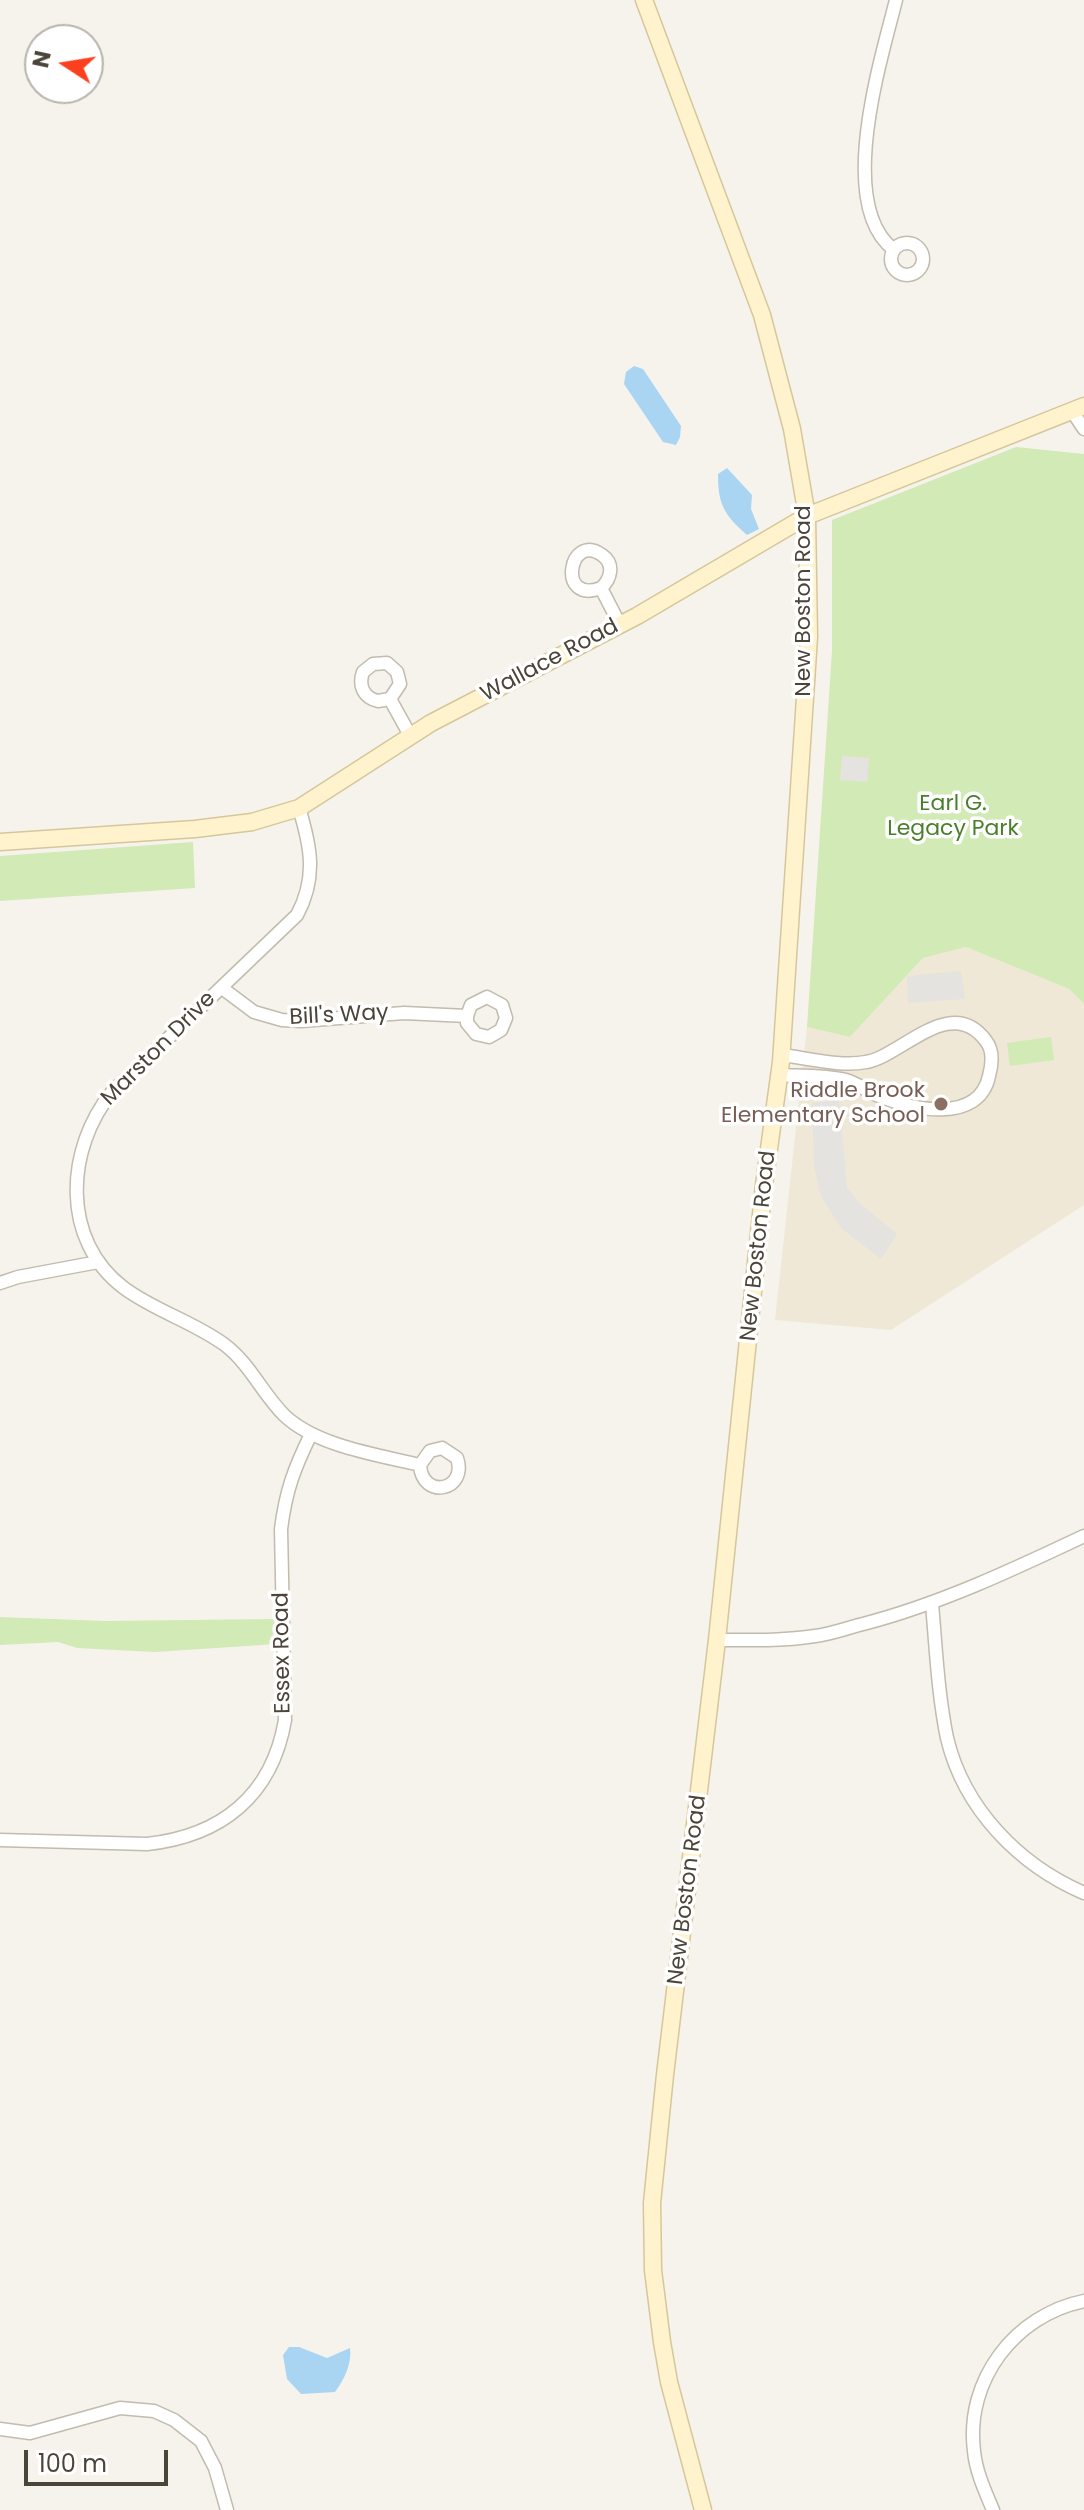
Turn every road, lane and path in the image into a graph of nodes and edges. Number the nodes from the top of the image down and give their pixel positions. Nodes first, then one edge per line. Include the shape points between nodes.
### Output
1 (644, 0) edge
2 (896, 0) edge
3 (894, 250) dead end
4 (1078, 408) edge
5 (1084, 429) edge
6 (807, 516) junction
7 (601, 588) dead end
8 (620, 625) junction
9 (390, 699) dead end
10 (411, 737) junction
11 (299, 808) junction
12 (0, 842) edge
13 (222, 988) junction
14 (467, 1016) dead end
15 (781, 1055) junction
16 (779, 1075) junction
17 (98, 1262) junction
18 (0, 1283) edge
19 (311, 1434) junction
20 (420, 1465) dead end
21 (1084, 1536) edge
22 (932, 1604) junction
23 (717, 1640) junction
24 (0, 1840) edge
25 (1084, 1893) edge
26 (1084, 2301) edge
27 (0, 2429) edge
28 (227, 2510) edge
29 (703, 2510) edge
30 (993, 2510) edge

1 - 6 street, New Boston Road via 765,323
2 - 3 street via 865,152 873,219 881,239
4 - 5 street
4 - 6 street, Wallace Road
6 - 8 street, Wallace Road
6 - 15 street, New Boston Road via 809,637
7 - 8 street
8 - 10 street, Wallace Road
9 - 10 street
10 - 11 street, Wallace Road
11 - 12 street, Wallace Road via 252,822 195,829
11 - 13 street, Marston Drive via 312,867 306,899 287,926
13 - 14 street, Bill's Way via 254,1012 282,1020 404,1013
13 - 17 street, Marston Drive via 112,1092 90,1124 79,1156 76,1195 82,1228
15 - 16 street, New Boston Road
15 - 16 street via 869,1062 919,1033 954,1023 985,1039 992,1057 981,1097 945,1109 890,1101 841,1079
16 - 23 street, New Boston Road
17 - 18 street
17 - 19 street, Marston Drive via 123,1288 227,1347 285,1416
19 - 20 street, Marston Drive
19 - 24 street, Essex Road via 291,1474 284,1507 285,1720 281,1743 260,1784 231,1814 192,1836 170,1841
21 - 22 street
22 - 23 street via 818,1636
22 - 25 street via 948,1742 975,1803 1008,1843 1046,1874
23 - 29 street, New Boston Road via 652,2203 662,2342
26 - 30 street via 1044,2315 1017,2334 981,2386 973,2450
27 - 28 street via 30,2433 120,2408 154,2411 201,2441

